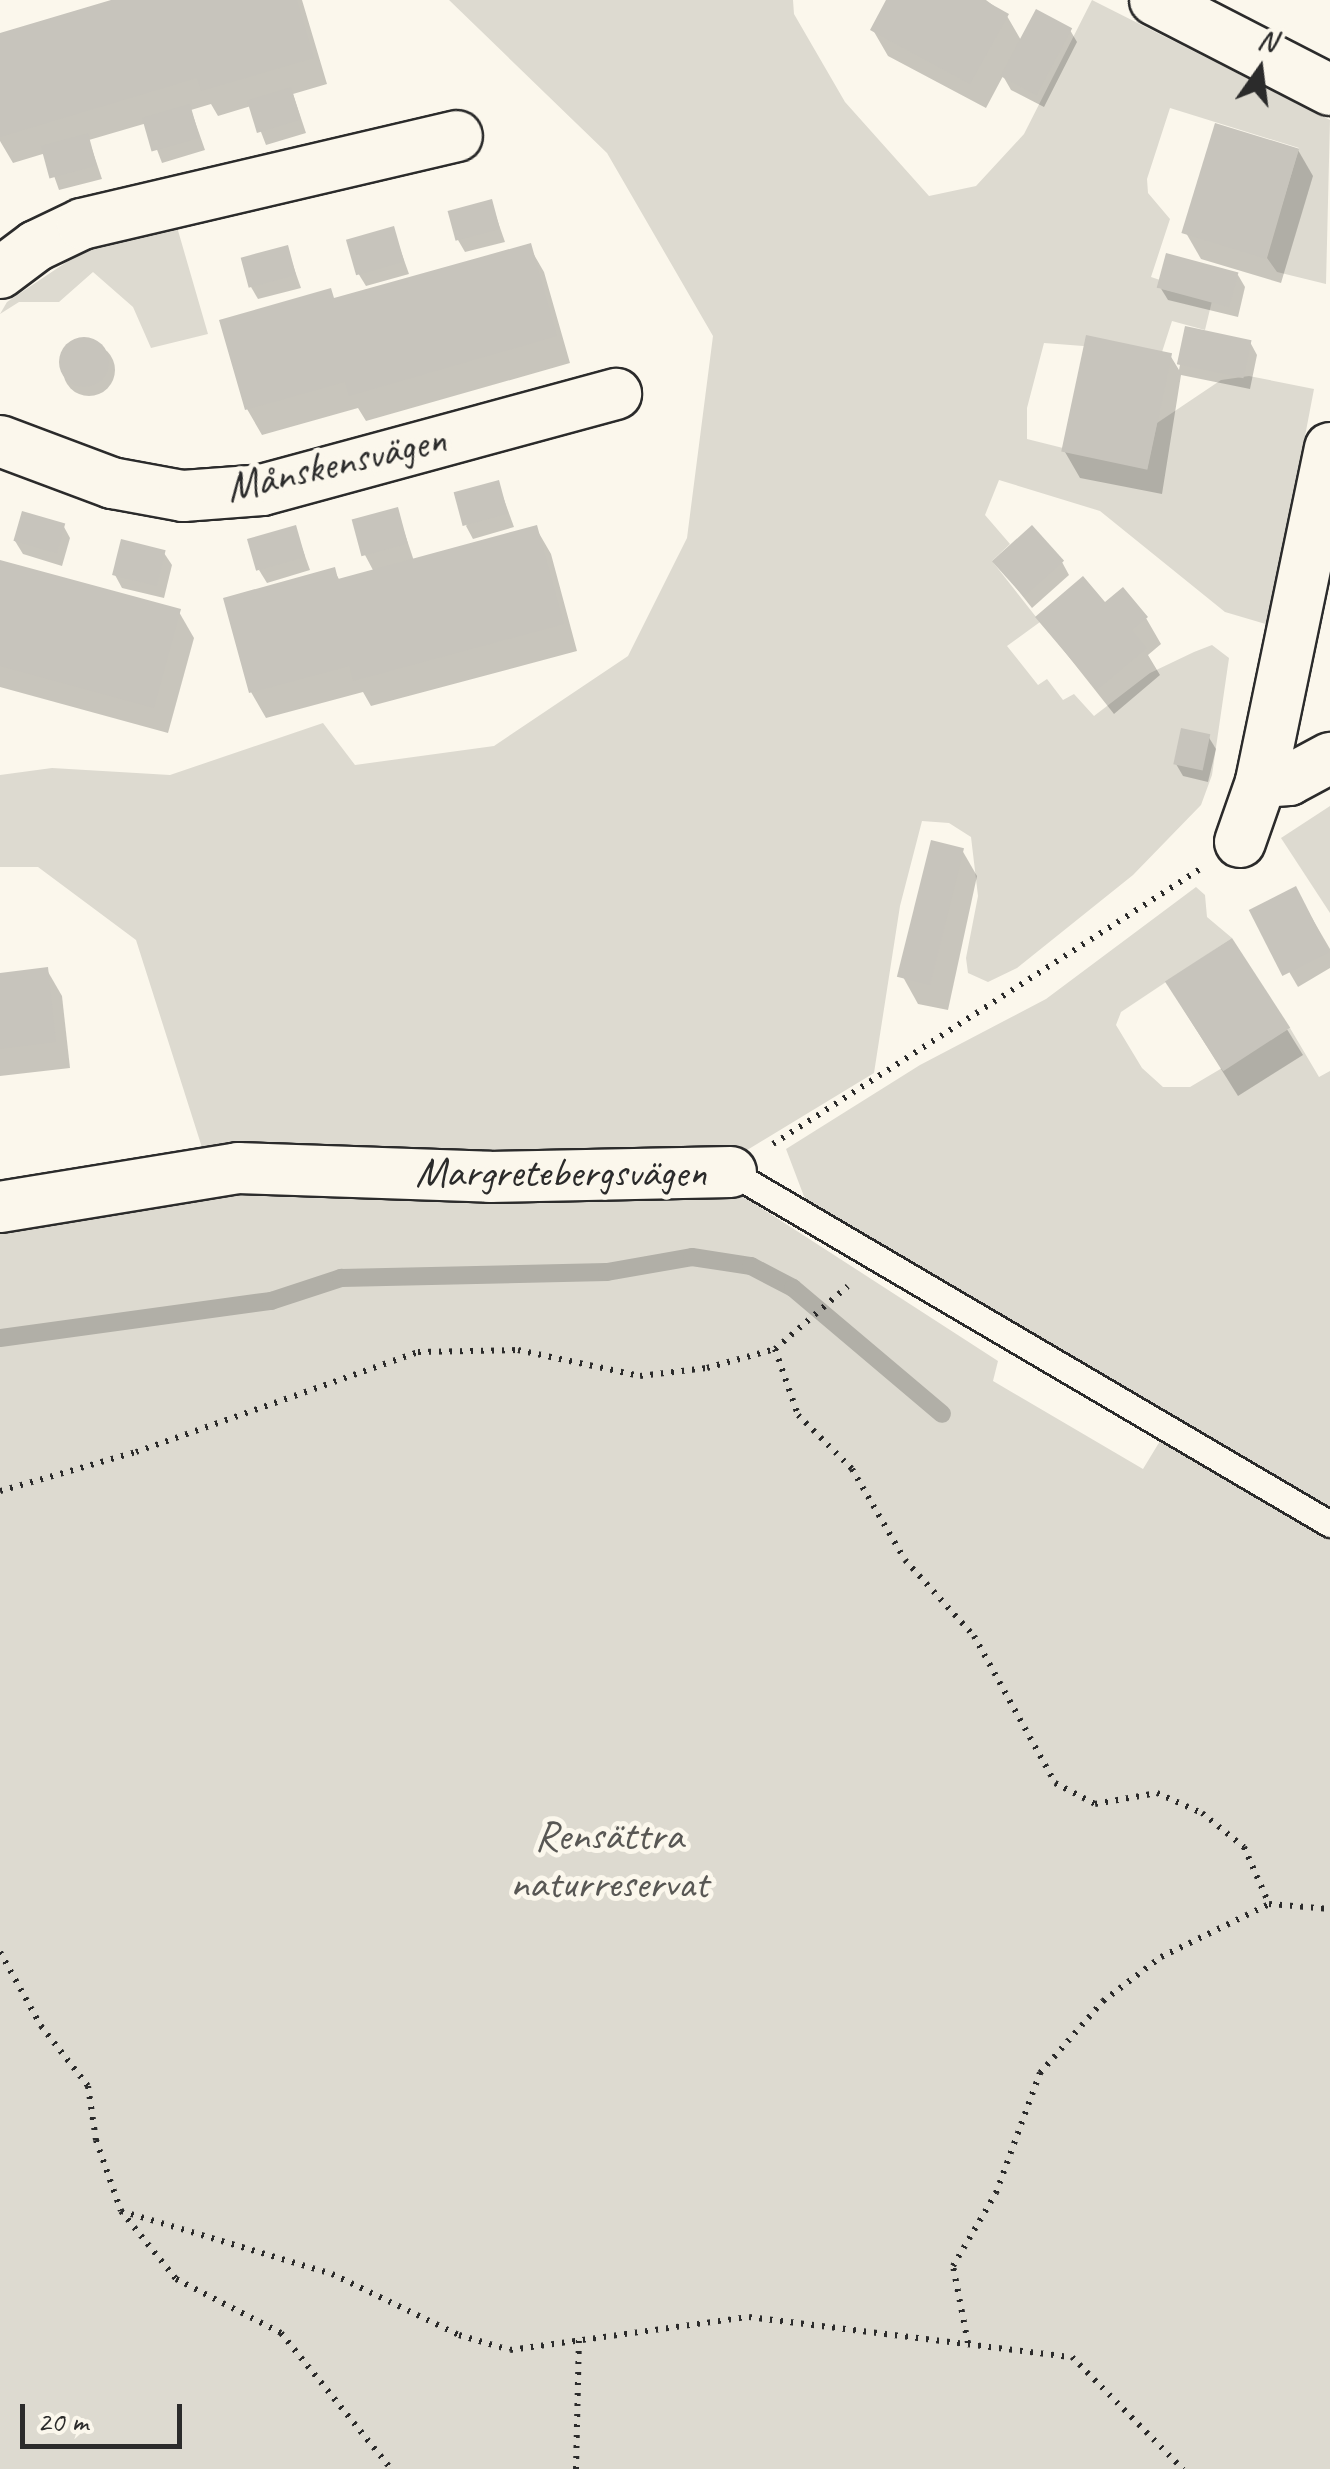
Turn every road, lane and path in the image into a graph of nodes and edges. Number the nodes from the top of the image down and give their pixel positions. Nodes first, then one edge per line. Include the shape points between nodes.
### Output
1 (1155, 0) edge
2 (1330, 90) edge
3 (457, 136) dead end
4 (0, 273) edge
5 (616, 394) dead end
6 (0, 441) edge
7 (1330, 448) edge
8 (1330, 758) edge
9 (1260, 782) junction
10 (1240, 842) joint
11 (731, 1172) junction
12 (0, 1207) edge
13 (831, 1300) dead end
14 (776, 1349) junction
15 (1, 1491) edge
16 (0, 1500) edge
17 (1330, 1524) edge
18 (1269, 1904) junction
19 (1330, 1909) edge
20 (0, 1952) edge
21 (121, 2211) junction
22 (579, 2340) junction
23 (968, 2343) junction
24 (391, 2469) edge
25 (576, 2469) edge
26 (1183, 2469) edge

1 - 2 street
3 - 4 street via 82,224
5 - 6 street, Månskensvägen via 262,490 182,496 112,483
7 - 9 street
8 - 9 street via 1289,780
9 - 10 street
10 - 11 path
11 - 12 street, Margretebergsvägen via 490,1177 238,1168
11 - 17 lane, Margretebergsvägen
13 - 14 path
14 - 15 path via 640,1376 518,1350 418,1352 136,1452
14 - 18 path via 798,1416 852,1469 906,1560 974,1636 1055,1783 1095,1804 1157,1793 1202,1813 1244,1847
15 - 16 path
18 - 19 path
18 - 23 path via 1147,1968 1103,2001 1040,2073 996,2193 953,2266
20 - 21 path via 41,2026 88,2086 96,2140
21 - 22 path via 332,2274 510,2350
21 - 24 path via 176,2278 281,2333
22 - 23 path via 749,2317
22 - 25 path
23 - 26 path via 1072,2357

